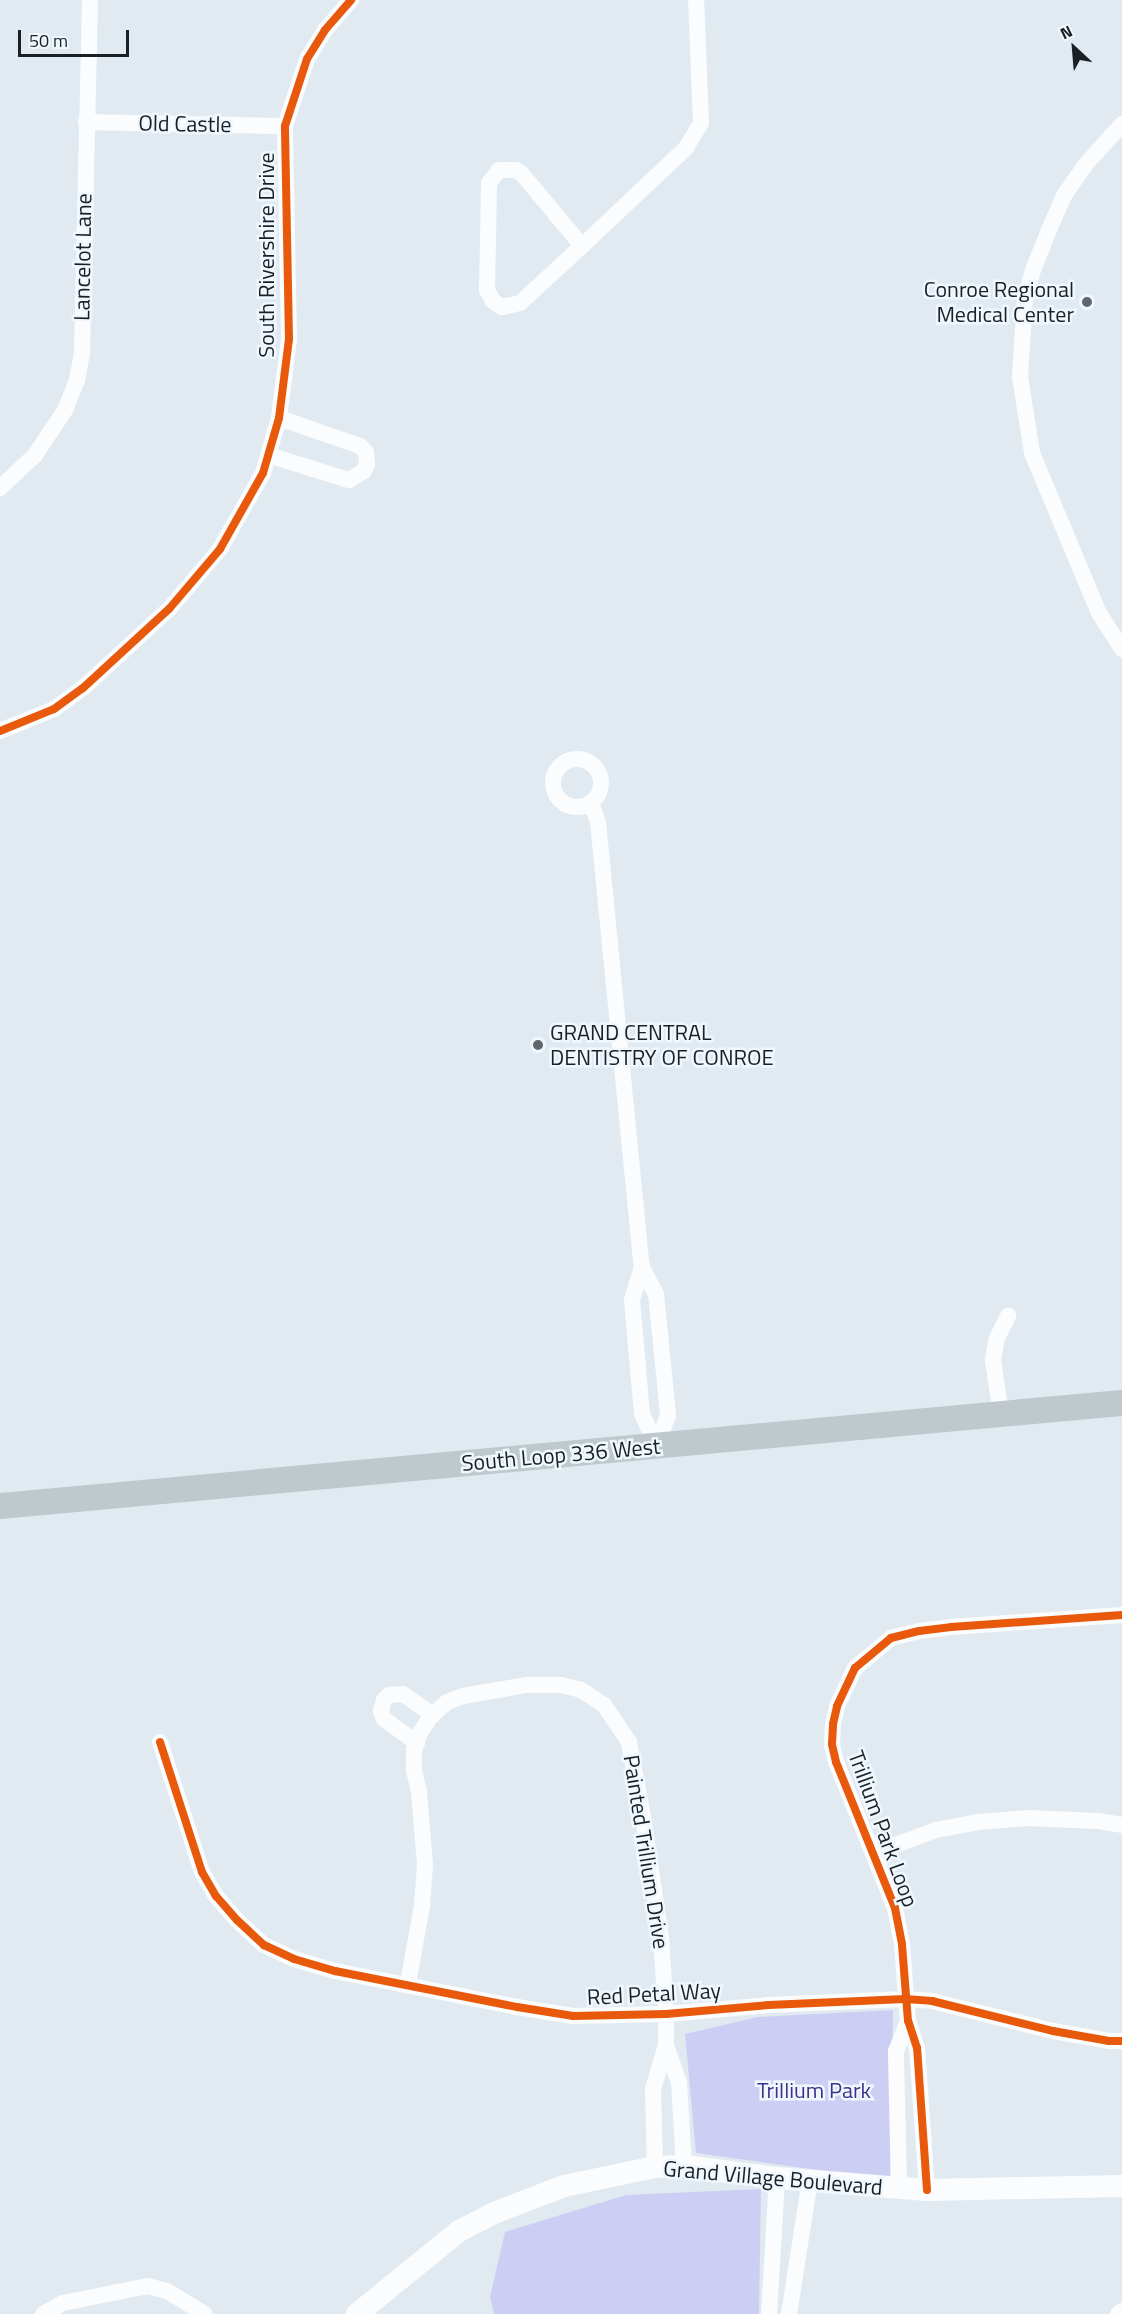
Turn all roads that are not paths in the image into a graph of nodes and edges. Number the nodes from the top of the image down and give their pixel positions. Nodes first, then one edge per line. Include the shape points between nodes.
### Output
1 (90, 0) edge
2 (351, 0) edge
3 (696, 0) edge
4 (86, 122) junction
5 (1122, 124) edge
6 (285, 126) junction
7 (582, 246) junction
8 (279, 418) junction
9 (268, 455) junction
10 (0, 488) edge
11 (1122, 649) edge
12 (0, 731) edge
13 (591, 803) dead end
14 (642, 1267) junction
15 (1008, 1316) dead end
16 (1122, 1403) edge
17 (1001, 1414) junction
18 (657, 1446) junction
19 (0, 1506) edge
20 (1122, 1615) edge
21 (433, 1715) junction
22 (160, 1742) dead end
23 (417, 1743) junction
24 (1122, 1825) edge
25 (874, 1853) junction
26 (408, 1983) junction
27 (905, 1999) junction
28 (666, 2014) junction
29 (908, 2021) junction
30 (1122, 2041) edge
31 (666, 2045) junction
32 (684, 2166) junction
33 (655, 2167) junction
34 (777, 2178) junction
35 (810, 2180) junction
36 (1122, 2186) edge
37 (899, 2188) junction
38 (927, 2190) junction
39 (1122, 2311) edge
40 (43, 2314) edge
41 (205, 2314) edge
42 (357, 2314) edge
43 (769, 2314) edge
44 (789, 2314) edge
45 (1118, 2314) edge

1 - 4 street, Lancelot Lane
2 - 6 street, South Rivershire Drive via 307,59
3 - 7 street via 701,123 687,148
4 - 6 street, Old Castle
4 - 10 street, Lancelot Lane via 82,352 77,381 65,410 35,455
5 - 11 street via 1064,196 1049,230 1025,299 1020,377 1032,453 1099,613
6 - 8 street, South Rivershire Drive via 289,339
7 - 7 street via 520,303 502,307 493,302 487,290 492,175 507,169 522,174
8 - 9 street, South Rivershire Drive
8 - 9 street via 360,446 366,452 368,464 349,480
9 - 12 street, South Rivershire Drive via 263,473 220,549 169,609 83,688 54,708
13 - 14 street via 598,822
14 - 18 street via 633,1300 642,1414
14 - 18 street via 656,1294 668,1415
15 - 17 street via 997,1338 993,1360
16 - 17 main road, South Loop 336 West
17 - 18 main road, South Loop 336 West
18 - 19 main road, South Loop 336 West
20 - 25 street, Trillium Park Loop via 919,1630 891,1638 855,1668 833,1724 832,1744
21 - 23 street, Painted Trillium Drive
21 - 23 street via 402,1694 389,1695 384,1700 384,1719
21 - 28 street, Painted Trillium Drive via 447,1702 463,1696 561,1685 581,1690 604,1705 616,1720 628,1742 644,1817 661,1937
22 - 26 street, Red Petal Way via 202,1872 237,1920 264,1945 294,1959 335,1971
23 - 26 street, Painted Trillium Drive via 414,1770 425,1865
24 - 25 street via 1027,1818 979,1822 936,1830
25 - 27 street, Trillium Park Loop via 896,1908
26 - 28 street, Red Petal Way via 573,2016
27 - 28 street, Red Petal Way
27 - 29 street, Trillium Park Loop
27 - 30 street via 932,2001 1053,2031
28 - 31 street, Painted Trillium Drive
29 - 37 street, Trillium Park Loop via 896,2051
29 - 38 street, Trillium Park Loop via 917,2048
31 - 32 street, Painted Trillium Drive via 679,2082
31 - 33 street, Painted Trillium Drive via 652,2089
32 - 33 street, Grand Village Boulevard
32 - 34 street, Grand Village Boulevard
33 - 42 street, Grand Village Boulevard via 564,2186 494,2213 459,2231
34 - 35 street, Grand Village Boulevard
34 - 43 street
35 - 37 street, Grand Village Boulevard
35 - 44 street
36 - 38 street, Grand Village Boulevard
37 - 38 street, Grand Village Boulevard
39 - 45 street
40 - 41 street via 63,2303 148,2286 167,2291

